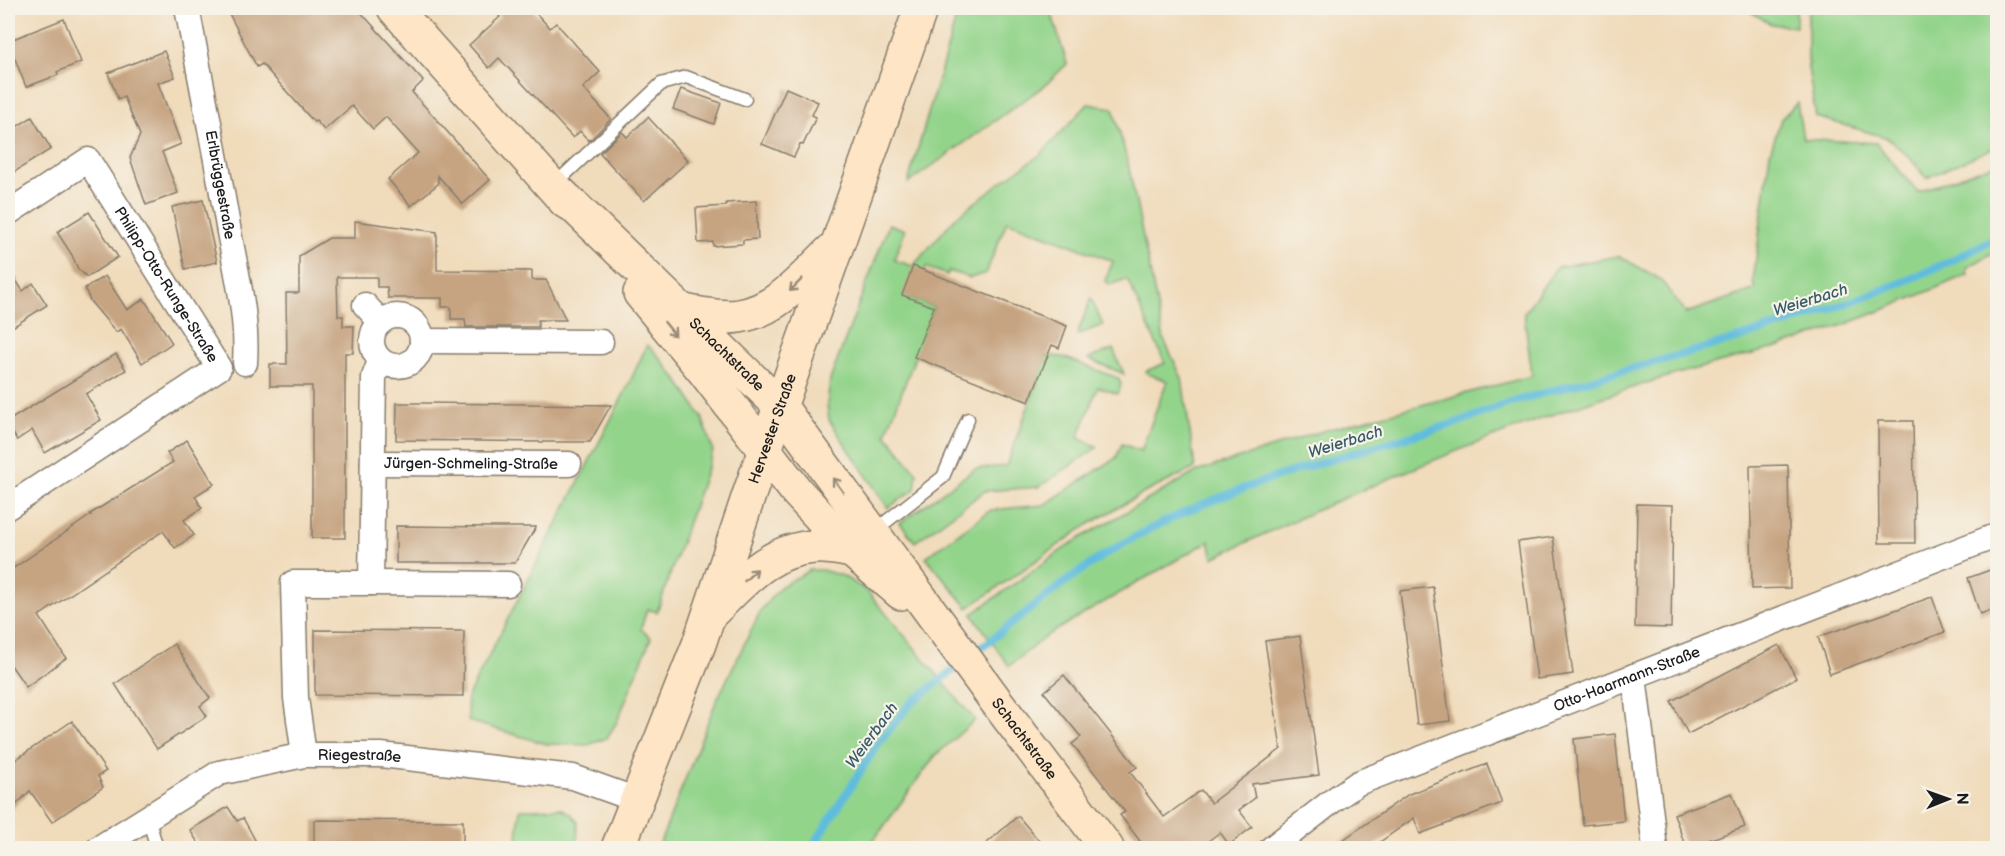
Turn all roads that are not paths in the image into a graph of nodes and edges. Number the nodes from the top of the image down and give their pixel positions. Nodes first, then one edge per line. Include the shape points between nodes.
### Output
1 (187, 8) edge
2 (394, 8) edge
3 (921, 8) edge
4 (745, 99) dead end
5 (553, 186) junction
6 (8, 213) edge
7 (837, 244) junction
8 (684, 311) junction
9 (422, 341) junction
10 (601, 342) dead end
11 (380, 361) junction
12 (245, 363) dead end
13 (780, 406) junction
14 (968, 419) dead end
15 (765, 450) junction
16 (373, 463) junction
17 (569, 464) dead end
18 (8, 507) edge
19 (1998, 535) edge
20 (862, 542) junction
21 (370, 583) junction
22 (508, 584) dead end
23 (709, 616) junction
24 (1634, 676) junction
25 (304, 755) junction
26 (637, 800) junction
27 (148, 818) junction
28 (99, 849) edge
29 (157, 849) edge
30 (618, 849) edge
31 (1107, 849) edge
32 (1272, 849) edge
33 (1655, 849) edge

1 - 12 street, Erlbrüggestraße via 243,314
2 - 5 street, Schachtstraße
3 - 7 street, Hervester Straße
4 - 5 lane via 686,77 661,84
5 - 8 street, Schachtstraße
5 -> 15 street, Schachtstraße
6 - 18 street, Philipp-Otto-Runge-Straße via 88,160 219,368
7 -> 8 street via 788,293 758,312 737,317
7 - 13 street, Hervester Straße
8 - 13 street, Schachtstraße
9 - 10 street
9 - 11 street via 418,355 407,364 393,367
9 - 11 street, Jürgen-Schmeling-Straße via 418,328 407,318 373,314 373,349
11 - 16 street, Jürgen-Schmeling-Straße via 374,377
13 - 15 street, Hervester Straße
20 -> 13 street, Schachtstraße
14 - 20 lane via 943,477
15 - 20 street, Schachtstraße via 796,492
15 - 23 street, Hervester Straße
16 - 17 street, Jürgen-Schmeling-Straße
16 - 21 street, Jürgen-Schmeling-Straße
19 - 24 street, Otto-Haarmann-Straße
23 -> 20 street via 760,566 777,556 793,549
20 - 31 street, Schachtstraße via 948,636
21 - 22 street
21 - 25 street via 293,583 296,698
23 - 26 street, Hervester Straße
24 - 32 street, Otto-Haarmann-Straße via 1358,783
24 - 33 street
25 - 26 street, Riegestraße via 381,755 573,777
25 - 27 street, Riegestraße via 219,773
26 - 30 street, Hervester Straße
27 - 28 street, Riegestraße
27 - 29 lane

